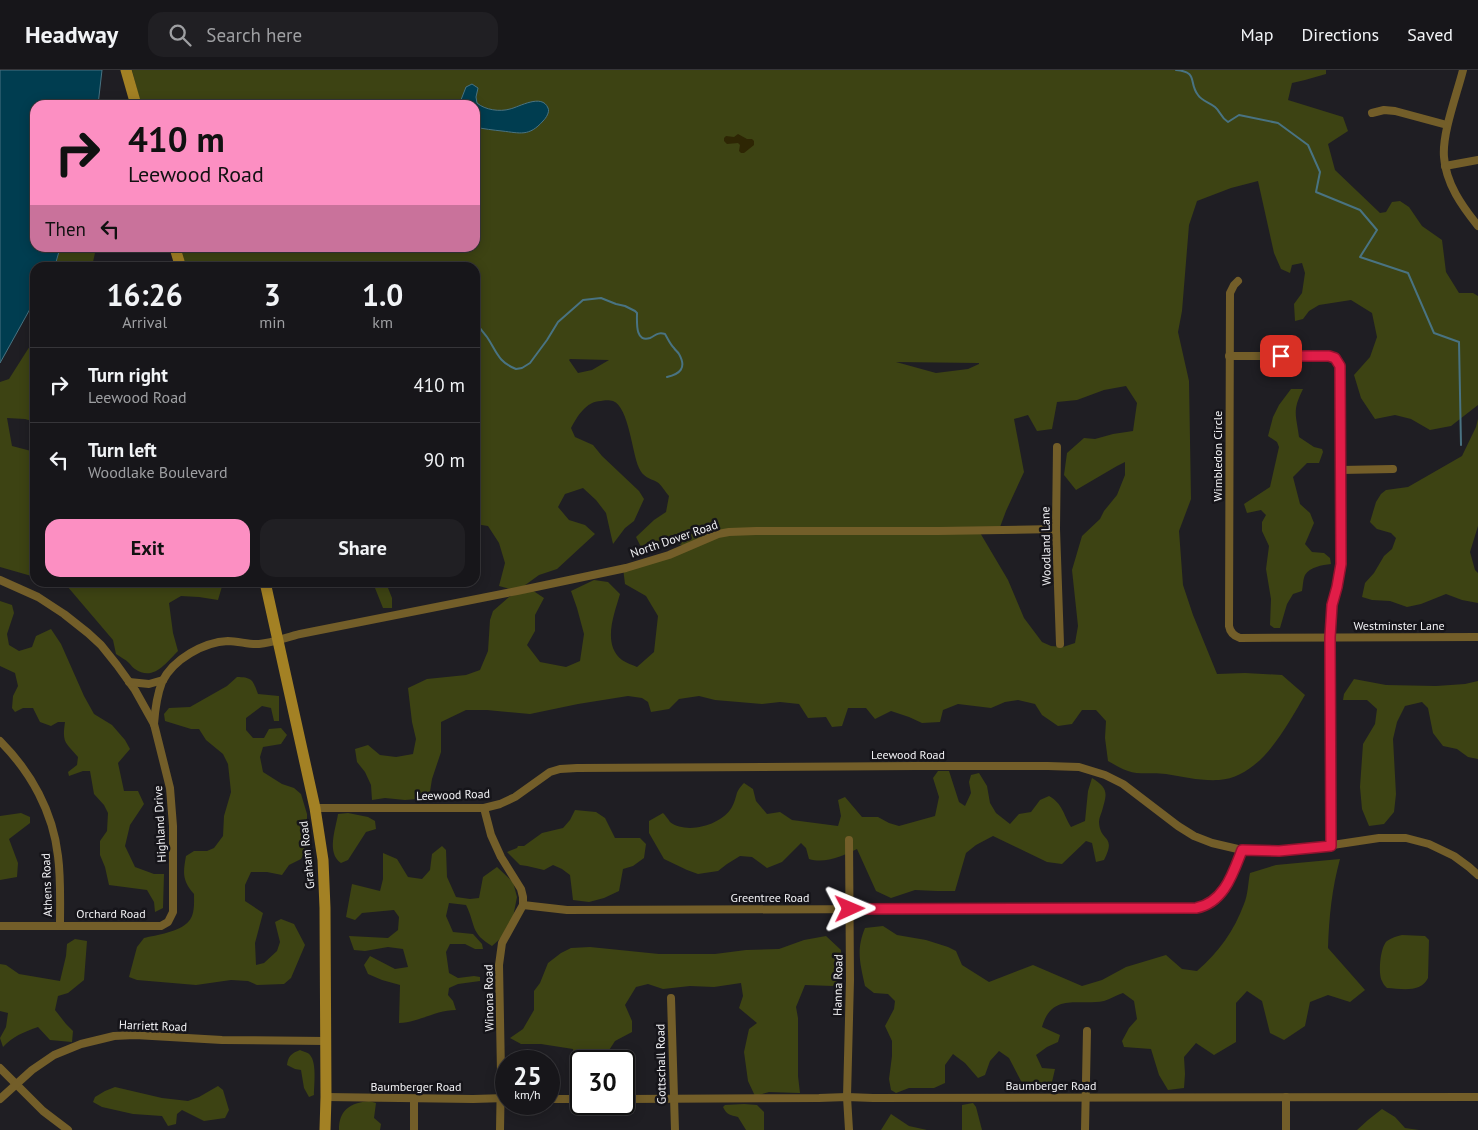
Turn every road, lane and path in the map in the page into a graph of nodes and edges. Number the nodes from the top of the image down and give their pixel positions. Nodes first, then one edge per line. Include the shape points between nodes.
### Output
1 (126, 70) edge
2 (1463, 70) edge
3 (135, 100) edge
4 (1372, 113) dead end
5 (1447, 125) junction
6 (1478, 160) edge
7 (1445, 166) junction
8 (1478, 226) edge
9 (1238, 281) dead end
10 (1229, 356) junction
11 (1057, 447) dead end
12 (1393, 469) dead end
13 (1341, 470) junction
14 (1056, 529) junction
15 (0, 580) edge
16 (266, 587) edge
17 (1232, 633) joint
18 (1330, 637) junction
19 (1478, 637) edge
20 (277, 640) junction
21 (1060, 644) dead end
22 (163, 680) junction
23 (129, 682) junction
24 (154, 724) junction
25 (0, 741) edge
26 (315, 808) junction
27 (484, 808) junction
28 (850, 840) dead end
29 (1331, 846) junction
30 (1242, 850) junction
31 (1478, 876) edge
32 (523, 904) junction
33 (850, 909) junction
34 (60, 925) junction
35 (0, 926) edge
36 (161, 926) joint
37 (671, 998) dead end
38 (1087, 1031) dead end
39 (325, 1041) junction
40 (500, 1050) edge
41 (0, 1068) edge
42 (15, 1084) junction
43 (847, 1097) junction
44 (1085, 1097) junction
45 (1286, 1097) junction
46 (1478, 1097) edge
47 (326, 1098) junction
48 (495, 1098) edge
49 (673, 1098) junction
50 (0, 1099) edge
51 (414, 1099) junction
52 (635, 1099) edge
53 (501, 1115) edge
54 (68, 1130) edge
55 (325, 1130) edge
56 (414, 1130) edge
57 (500, 1130) edge
58 (675, 1130) edge
59 (849, 1130) edge
60 (1085, 1130) edge
61 (1286, 1130) edge

1 - 3 main road
2 - 5 street
4 - 5 street via 1395,111
5 - 7 street
6 - 7 street
7 - 8 street via 1454,192
9 - 10 street, Wimbledon Circle via 1230,293
10 - 13 street via 1329,356 1338,361
10 - 17 street, Wimbledon Circle via 1229,626
11 - 14 street, Woodland Lane
12 - 13 street
13 - 18 street via 1341,564 1332,605
14 - 20 street, North Dover Road via 729,532 626,568
14 - 21 street, Woodland Lane
15 - 23 street, Highland Drive via 38,597 78,624 101,645
16 - 20 main road, Graham Road
17 - 18 street, Westminster Lane via 1240,638
18 - 19 street, Westminster Lane
18 - 29 street
20 - 22 street, North Dover Road via 260,644 229,641 206,646 188,655
20 - 26 main road, Graham Road
22 - 23 street via 149,684
22 - 24 street
23 - 24 street, Highland Drive
24 - 36 street, Highland Drive via 170,788 173,826 173,912 168,922
25 - 34 street, Athens Road via 28,775 50,819 59,857
26 - 27 street, Leewood Road
26 - 39 main road, Graham Road via 325,876
27 - 30 street, Leewood Road via 508,801 544,775 567,768 1070,766 1095,771 1123,784 1194,836
27 - 32 street via 491,835 521,889
28 - 33 street, Hanna Road
29 - 30 street, Leewood Road via 1279,851
29 - 31 street, Leewood Road via 1379,838 1415,840 1454,856
30 - 33 street, Greentree Road via 1222,893 1209,905 1196,908
32 - 33 street, Greentree Road via 567,910
32 - 40 street, Winona Road via 504,938 498,965
33 - 43 street, Hanna Road
34 - 35 street, Orchard Road
34 - 36 street, Orchard Road
37 - 49 street, Gottschall Road
38 - 44 street
39 - 42 street, Harriett Road via 114,1036 54,1055
39 - 47 main road, Graham Road
41 - 42 street
42 - 50 street, Harriett Road
42 - 54 street
43 - 44 street, Baumberger Road
43 - 49 street, Baumberger Road
43 - 59 street, Hanna Road
44 - 45 street, Baumberger Road
44 - 60 street
45 - 46 street, Baumberger Road
45 - 61 street
47 - 51 street, Baumberger Road
47 - 55 main road, Graham Road
48 - 51 street, Baumberger Road
49 - 52 street, Baumberger Road
49 - 58 street, Gottschall Road
51 - 56 street
53 - 57 street, Winona Road

